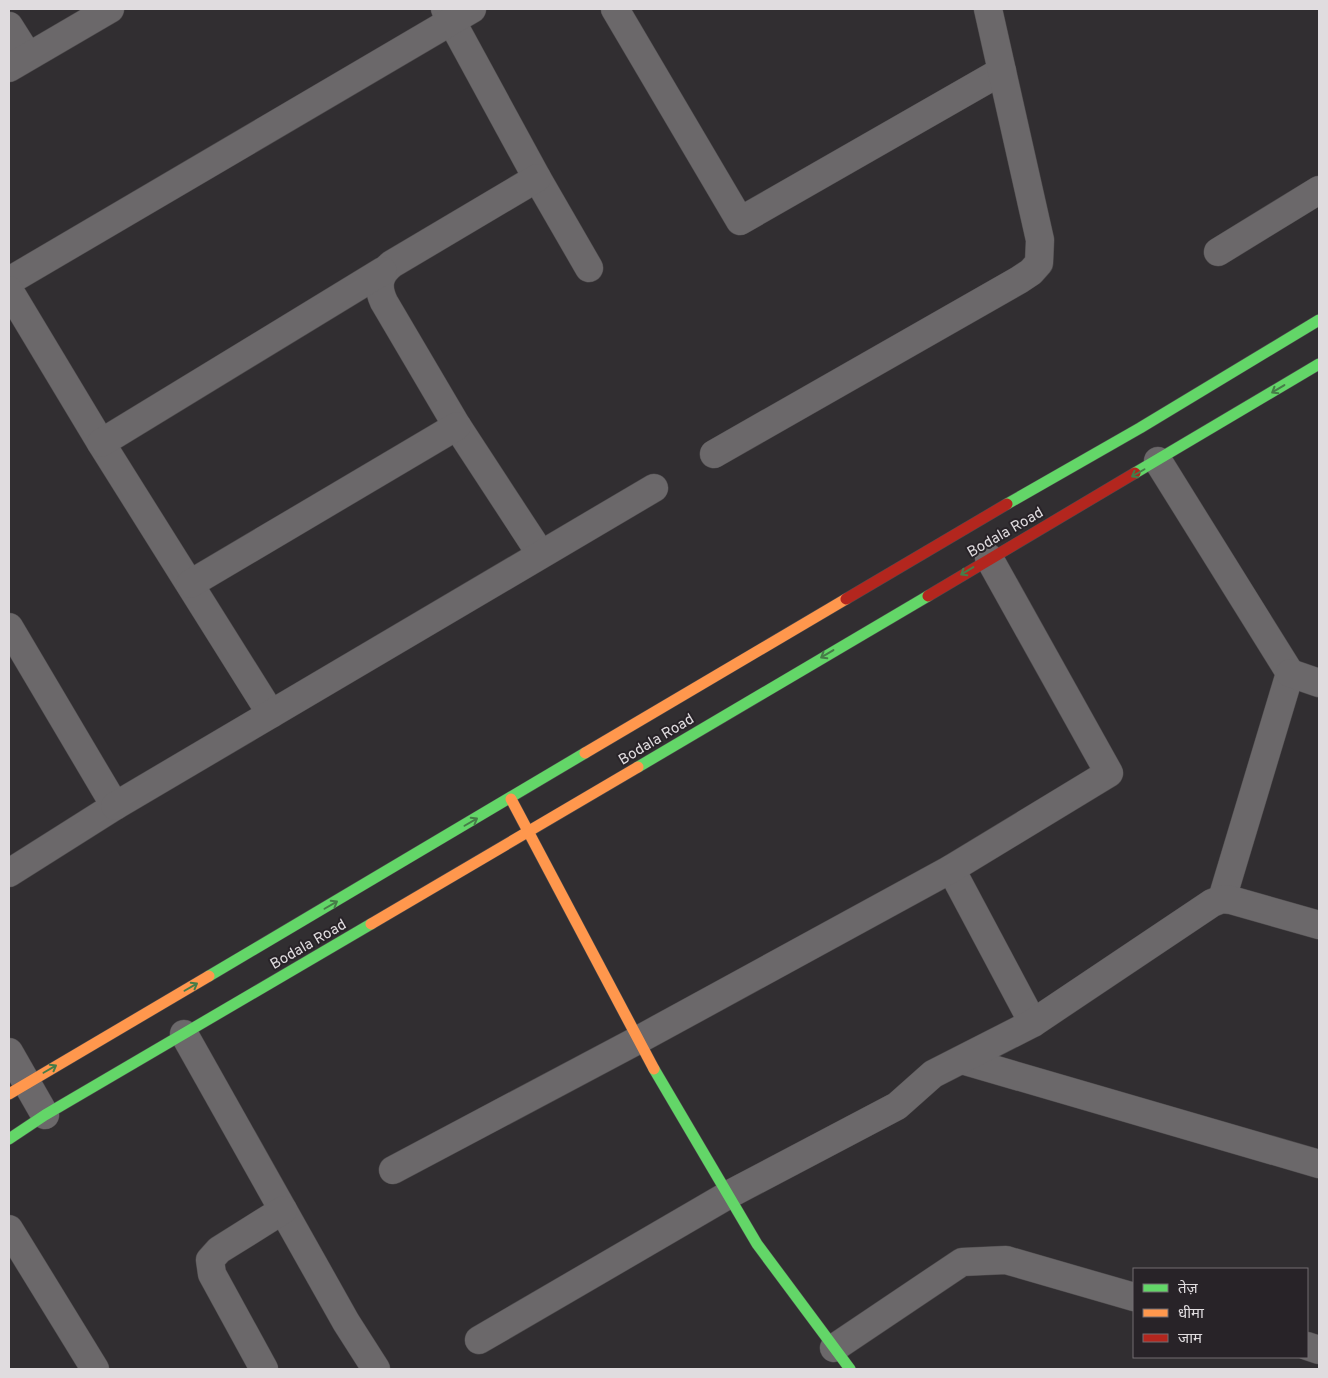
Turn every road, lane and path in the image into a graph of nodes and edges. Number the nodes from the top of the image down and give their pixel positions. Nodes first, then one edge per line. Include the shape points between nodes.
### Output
1 (110, 9) edge
2 (615, 9) edge
3 (988, 9) edge
4 (456, 13) edge
5 (9, 26) edge
6 (18, 62) edge
7 (1002, 71) junction
8 (537, 178) junction
9 (1319, 190) edge
10 (1218, 252) dead end
11 (590, 268) dead end
12 (383, 271) junction
13 (9, 281) edge
14 (9, 290) edge
15 (1319, 320) edge
16 (1319, 364) edge
17 (457, 426) junction
18 (101, 443) junction
19 (714, 454) dead end
20 (1158, 461) junction
21 (654, 488) dead end
22 (540, 553) junction
23 (989, 558) junction
24 (190, 584) junction
25 (9, 627) edge
26 (1290, 673) junction
27 (1319, 683) edge
28 (271, 714) junction
29 (511, 799) junction
30 (114, 806) junction
31 (530, 832) junction
32 (951, 869) junction
33 (9, 872) edge
34 (1222, 899) junction
35 (1319, 925) edge
36 (1033, 1023) junction
37 (184, 1034) junction
38 (638, 1040) junction
39 (9, 1052) edge
40 (962, 1060) junction
41 (18, 1089) edge
42 (45, 1115) junction
43 (9, 1139) edge
44 (1319, 1164) edge
45 (393, 1170) dead end
46 (728, 1195) junction
47 (283, 1210) junction
48 (9, 1229) edge
49 (1133, 1297) edge
50 (479, 1340) dead end
51 (842, 1359) edge
52 (95, 1369) edge
53 (264, 1369) edge
54 (376, 1369) edge

1 - 6 street
2 - 7 street via 740,221
3 - 7 street
4 - 8 street
4 - 13 street
5 - 6 street
7 - 19 street via 1040,240 1039,263 1019,280
8 - 11 street
8 - 12 street
9 - 10 street
12 - 17 street via 379,282 384,302
12 - 18 street
14 - 18 street
15 - 29 main road, Bodala Road
16 -> 20 main road, Bodala Road
17 - 22 street
17 - 24 street
18 - 24 street
20 -> 23 main road, Bodala Road
20 - 26 street
21 - 22 street
22 - 28 street
23 -> 31 main road, Bodala Road
23 - 32 street via 1109,773
24 - 28 street
25 - 30 street
26 - 27 street
26 - 34 street
28 - 30 street
29 - 31 main road
41 -> 29 main road, Bodala Road
30 - 33 street
31 - 37 main road, Bodala Road
31 - 38 main road
32 - 36 street
32 - 38 street
34 - 35 street
34 - 36 street via 1203,908
36 - 40 street
37 - 42 main road, Bodala Road
37 - 47 street
38 - 45 street
38 - 46 main road
39 - 41 street
40 - 44 street
40 - 46 street via 933,1074 897,1106
41 - 42 street
42 - 43 main road, Bodala Road
46 - 50 street
46 - 51 main road via 757,1244
47 - 53 street via 218,1250 210,1260 212,1274
47 - 54 street
48 - 52 street
49 - 51 street via 1006,1260 962,1262

